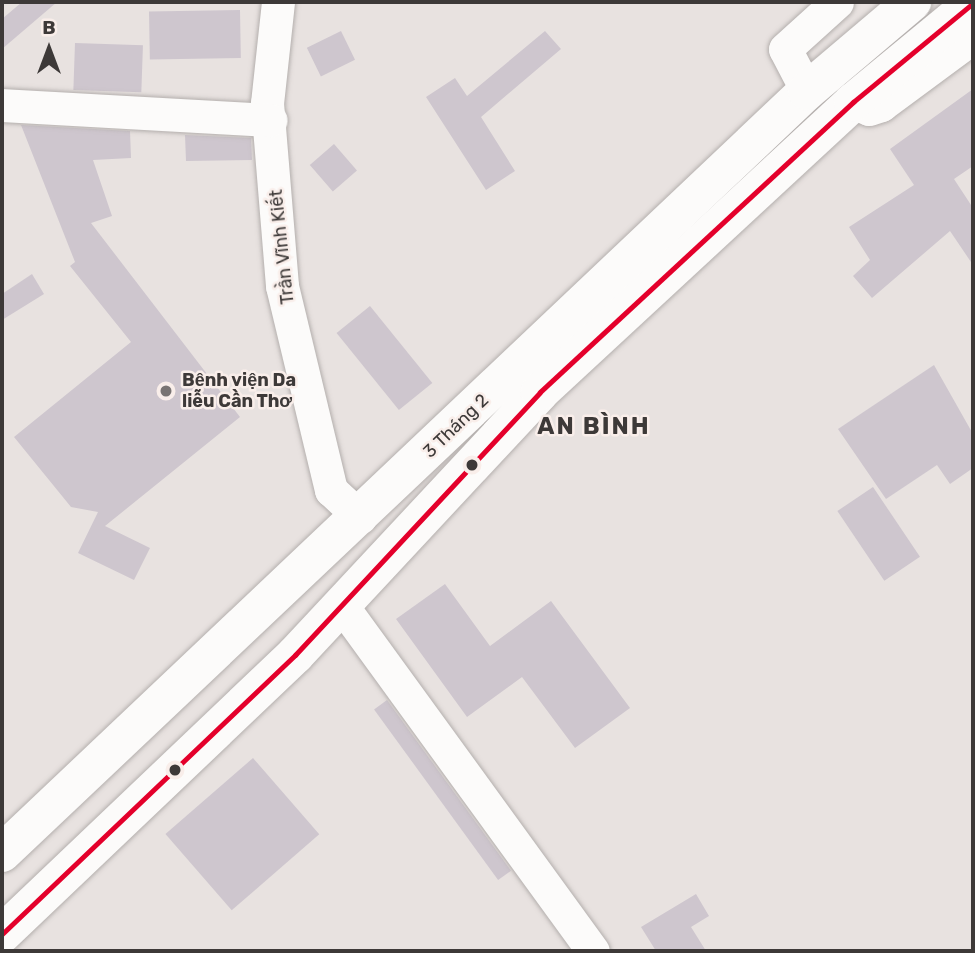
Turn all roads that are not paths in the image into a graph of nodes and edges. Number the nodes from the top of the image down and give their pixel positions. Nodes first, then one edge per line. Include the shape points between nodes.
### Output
1 (278, 2) edge
2 (837, 2) edge
3 (912, 2) edge
4 (973, 3) edge
5 (973, 37) edge
6 (807, 91) junction
7 (853, 102) junction
8 (2, 105) edge
9 (271, 120) junction
10 (360, 517) junction
11 (340, 603) junction
12 (2, 853) edge
13 (2, 934) edge
14 (593, 951) edge

1 - 9 street, Trần Vĩnh Kiết
2 - 6 street via 785,49
3 - 6 highway, 3 Tháng 2
4 - 7 highway, 3 Tháng 2
5 - 7 street via 881,105 869,109
6 - 10 highway, 3 Tháng 2
7 - 11 highway, 3 Tháng 2 via 540,392
8 - 9 street
9 - 10 street, Trần Vĩnh Kiết via 282,286 331,490
10 - 12 highway, 3 Tháng 2
11 - 13 highway, 3 Tháng 2 via 295,655
11 - 14 street

